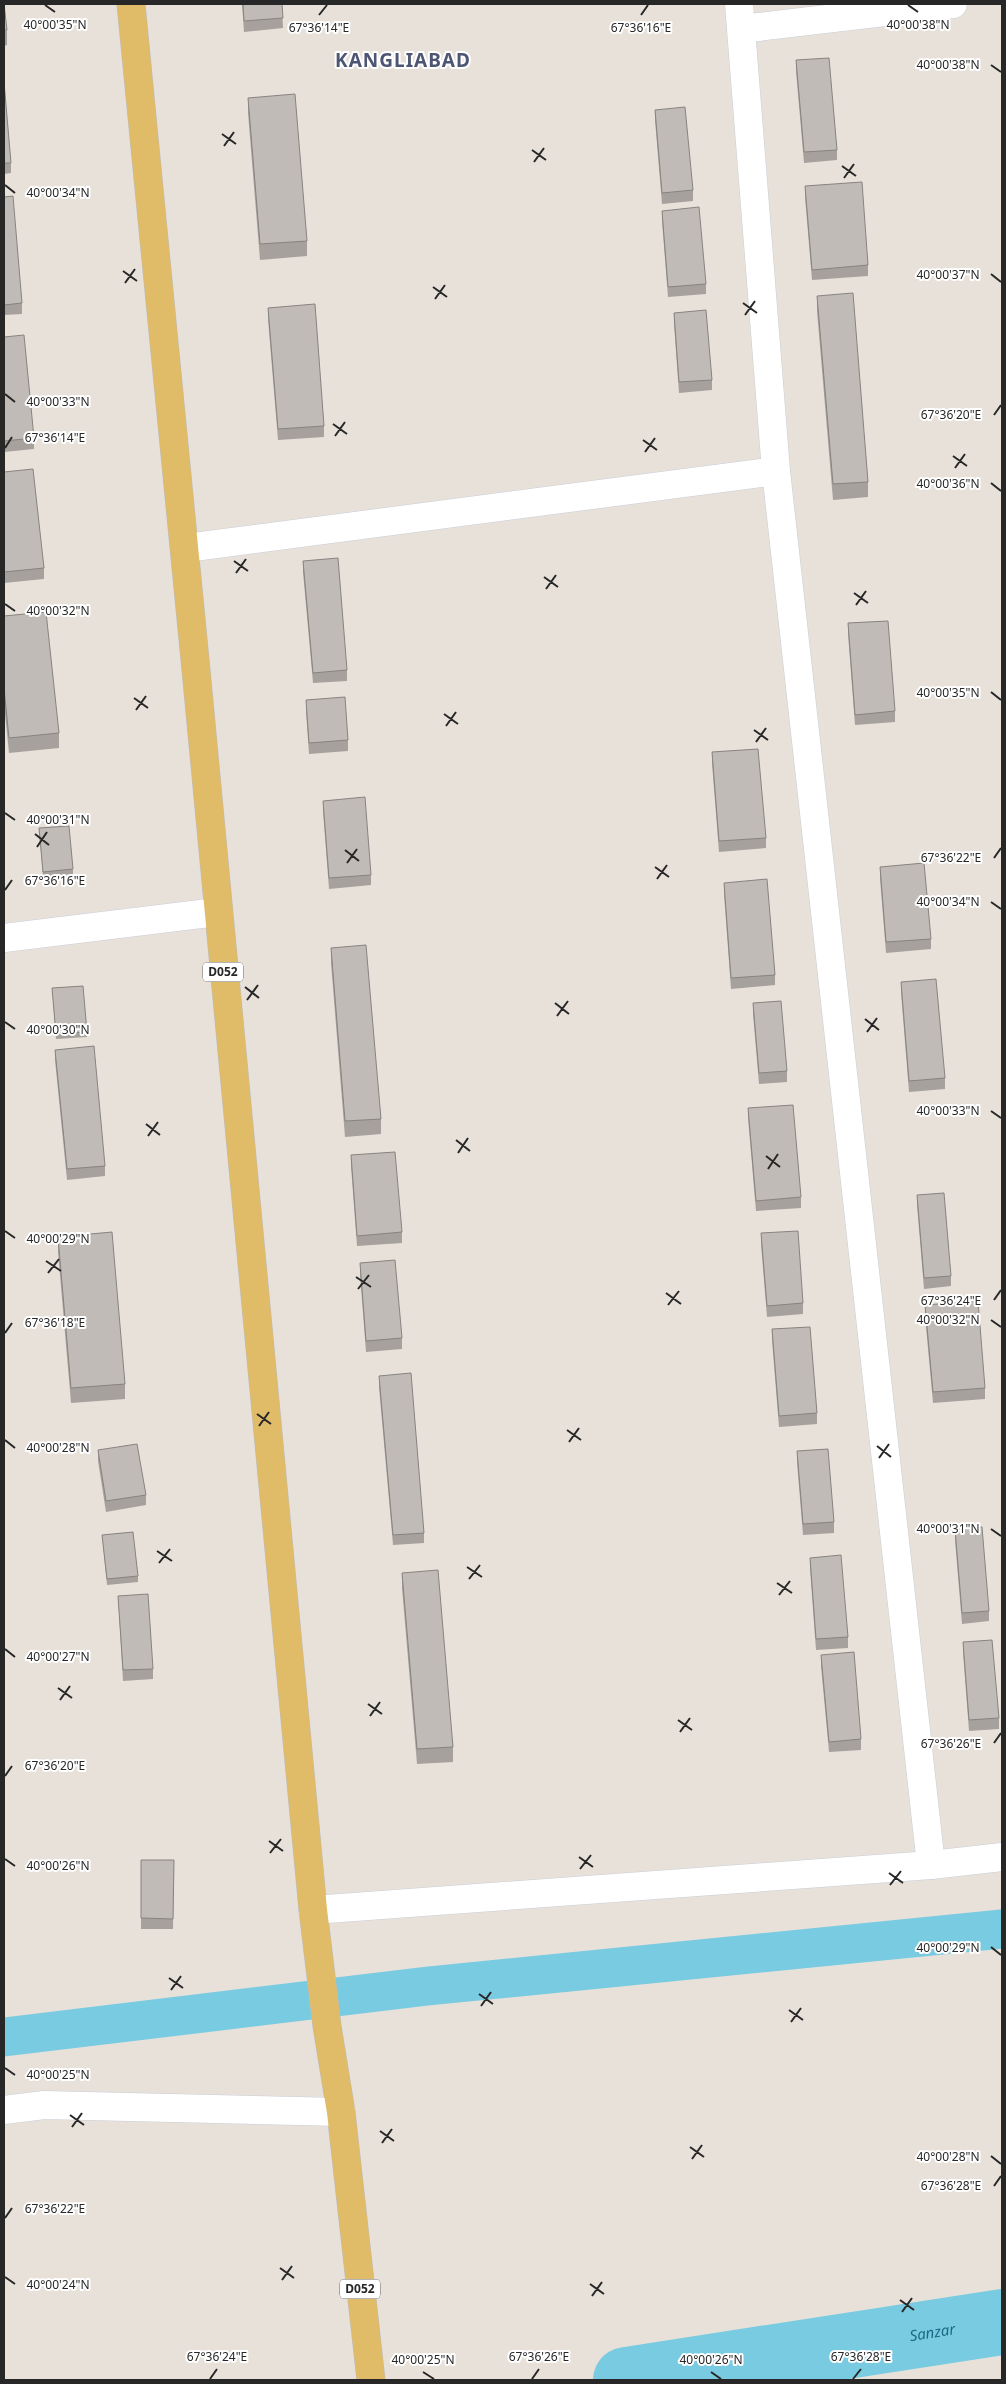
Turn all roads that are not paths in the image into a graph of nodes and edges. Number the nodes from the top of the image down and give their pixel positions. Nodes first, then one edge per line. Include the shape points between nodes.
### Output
1 (131, 4) edge
2 (953, 4) edge
3 (740, 16) edge
4 (776, 470) junction
5 (186, 548) junction
6 (218, 912) junction
7 (4, 938) edge
8 (1002, 1857) edge
9 (931, 1865) junction
10 (313, 1910) junction
11 (4, 2110) edge
12 (341, 2112) junction
13 (371, 2380) edge

1 - 5 main road, D052
2 - 3 street
3 - 4 street
4 - 5 street
4 - 9 street
5 - 6 main road, D052
6 - 7 street
6 - 10 main road, D052
8 - 9 street
9 - 10 street
10 - 12 main road, D052
11 - 12 street via 44,2105
12 - 13 main road, D052

